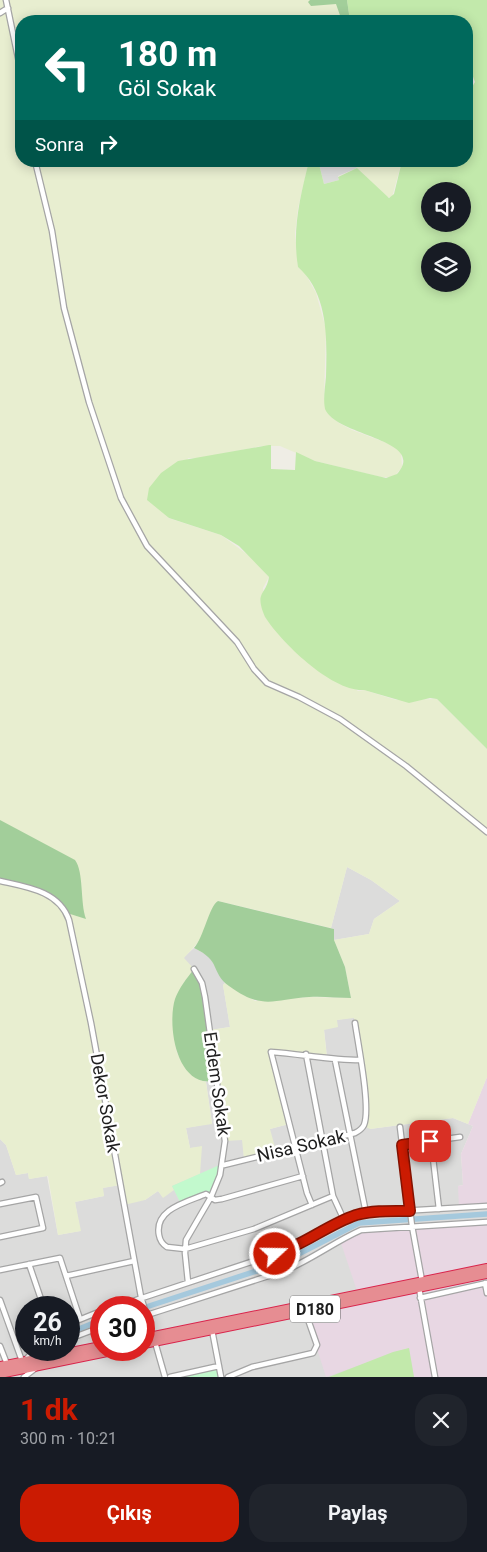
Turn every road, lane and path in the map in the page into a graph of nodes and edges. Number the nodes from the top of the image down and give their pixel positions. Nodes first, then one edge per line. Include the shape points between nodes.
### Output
1 (6, 0) edge
2 (8, 8) junction
3 (0, 12) edge
4 (15, 42) edge
5 (36, 167) edge
6 (486, 832) edge
7 (0, 881) edge
8 (194, 969) dead end
9 (355, 1023) dead end
10 (306, 1054) junction
11 (335, 1060) junction
12 (360, 1060) junction
13 (400, 1127) dead end
14 (350, 1134) junction
15 (460, 1137) dead end
16 (322, 1139) junction
17 (430, 1141) junction
18 (402, 1145) junction
19 (295, 1146) junction
20 (224, 1165) junction
21 (303, 1176) junction
22 (333, 1196) junction
23 (211, 1197) junction
24 (0, 1204) edge
25 (312, 1205) junction
26 (487, 1206) edge
27 (439, 1209) junction
28 (410, 1211) junction
29 (366, 1213) junction
30 (344, 1220) junction
31 (487, 1222) edge
32 (412, 1226) junction
33 (0, 1236) edge
34 (185, 1248) junction
35 (134, 1261) junction
36 (30, 1264) junction
37 (487, 1268) edge
38 (0, 1270) edge
39 (487, 1274) edge
40 (66, 1276) junction
41 (188, 1282) junction
42 (486, 1283) edge
43 (420, 1285) junction
44 (487, 1293) edge
45 (40, 1296) edge
46 (73, 1296) edge
47 (141, 1296) edge
48 (144, 1296) edge
49 (420, 1298) junction
50 (0, 1300) edge
51 (305, 1311) junction
52 (155, 1313) edge
53 (90, 1315) edge
54 (80, 1318) edge
55 (212, 1330) junction
56 (155, 1339) edge
57 (155, 1339) edge
58 (15, 1340) edge
59 (155, 1342) edge
60 (0, 1346) edge
61 (90, 1356) edge
62 (23, 1361) edge
63 (39, 1366) junction
64 (219, 1366) junction
65 (2, 1371) edge
66 (24, 1377) edge
67 (165, 1377) edge
68 (170, 1377) edge
69 (221, 1377) edge
70 (228, 1377) edge
71 (435, 1377) edge

1 - 2 street
2 - 3 street
2 - 4 street
5 - 6 street via 52,231 64,308 89,402 121,498 148,546 238,642 254,669 267,683 340,719 406,766
7 - 35 street, Dekor Sokak via 53,896 65,909 73,932
8 - 20 street, Erdem Sokak via 204,992 224,1118
9 - 12 street, Nisa Sokak
10 - 11 street
10 - 16 street
10 - 19 street via 271,1052
11 - 12 street
11 - 14 street
12 - 14 street, Nisa Sokak via 365,1121 361,1129
13 - 18 street
14 - 16 street, Nisa Sokak
14 - 29 street
15 - 17 street
16 - 19 street, Nisa Sokak
16 - 22 street
17 - 18 street
17 - 27 street
18 - 28 street
19 - 20 street, Nisa Sokak
19 - 21 street
20 - 23 street, Erdem Sokak
21 - 23 street via 222,1199
21 - 25 street
22 - 25 street
22 - 30 street
23 - 34 street, Erdem Sokak via 188,1235
23 - 34 street via 206,1194 182,1204 164,1213 158,1222 164,1246
24 - 33 street via 36,1197 43,1228
25 - 34 street via 273,1222
26 - 27 street
27 - 28 street
28 - 29 street
28 - 32 street
29 - 30 street
30 - 41 street via 290,1249
31 - 32 street
32 - 43 street
32 - 52 street via 361,1230 284,1271
34 - 41 street, Erdem Sokak
35 - 40 street
35 - 47 street, Dekor Sokak
36 - 38 street
36 - 40 street via 60,1258
36 - 45 street
37 - 43 highway, D180
39 - 43 highway, D180
40 - 46 street
41 - 48 street
42 - 44 street
42 - 49 street
43 - 49 street
43 - 51 highway, D180
43 - 56 highway, D180
49 - 71 street
50 - 58 street
51 - 55 highway, D180
51 - 70 street via 317,1345 313,1353 252,1367
53 - 54 street
55 - 57 highway, D180
55 - 64 street
59 - 67 street, Dekor Sokak
60 - 65 street
61 - 63 highway
62 - 65 highway
63 - 65 highway
63 - 66 street
64 - 68 street
64 - 69 street

